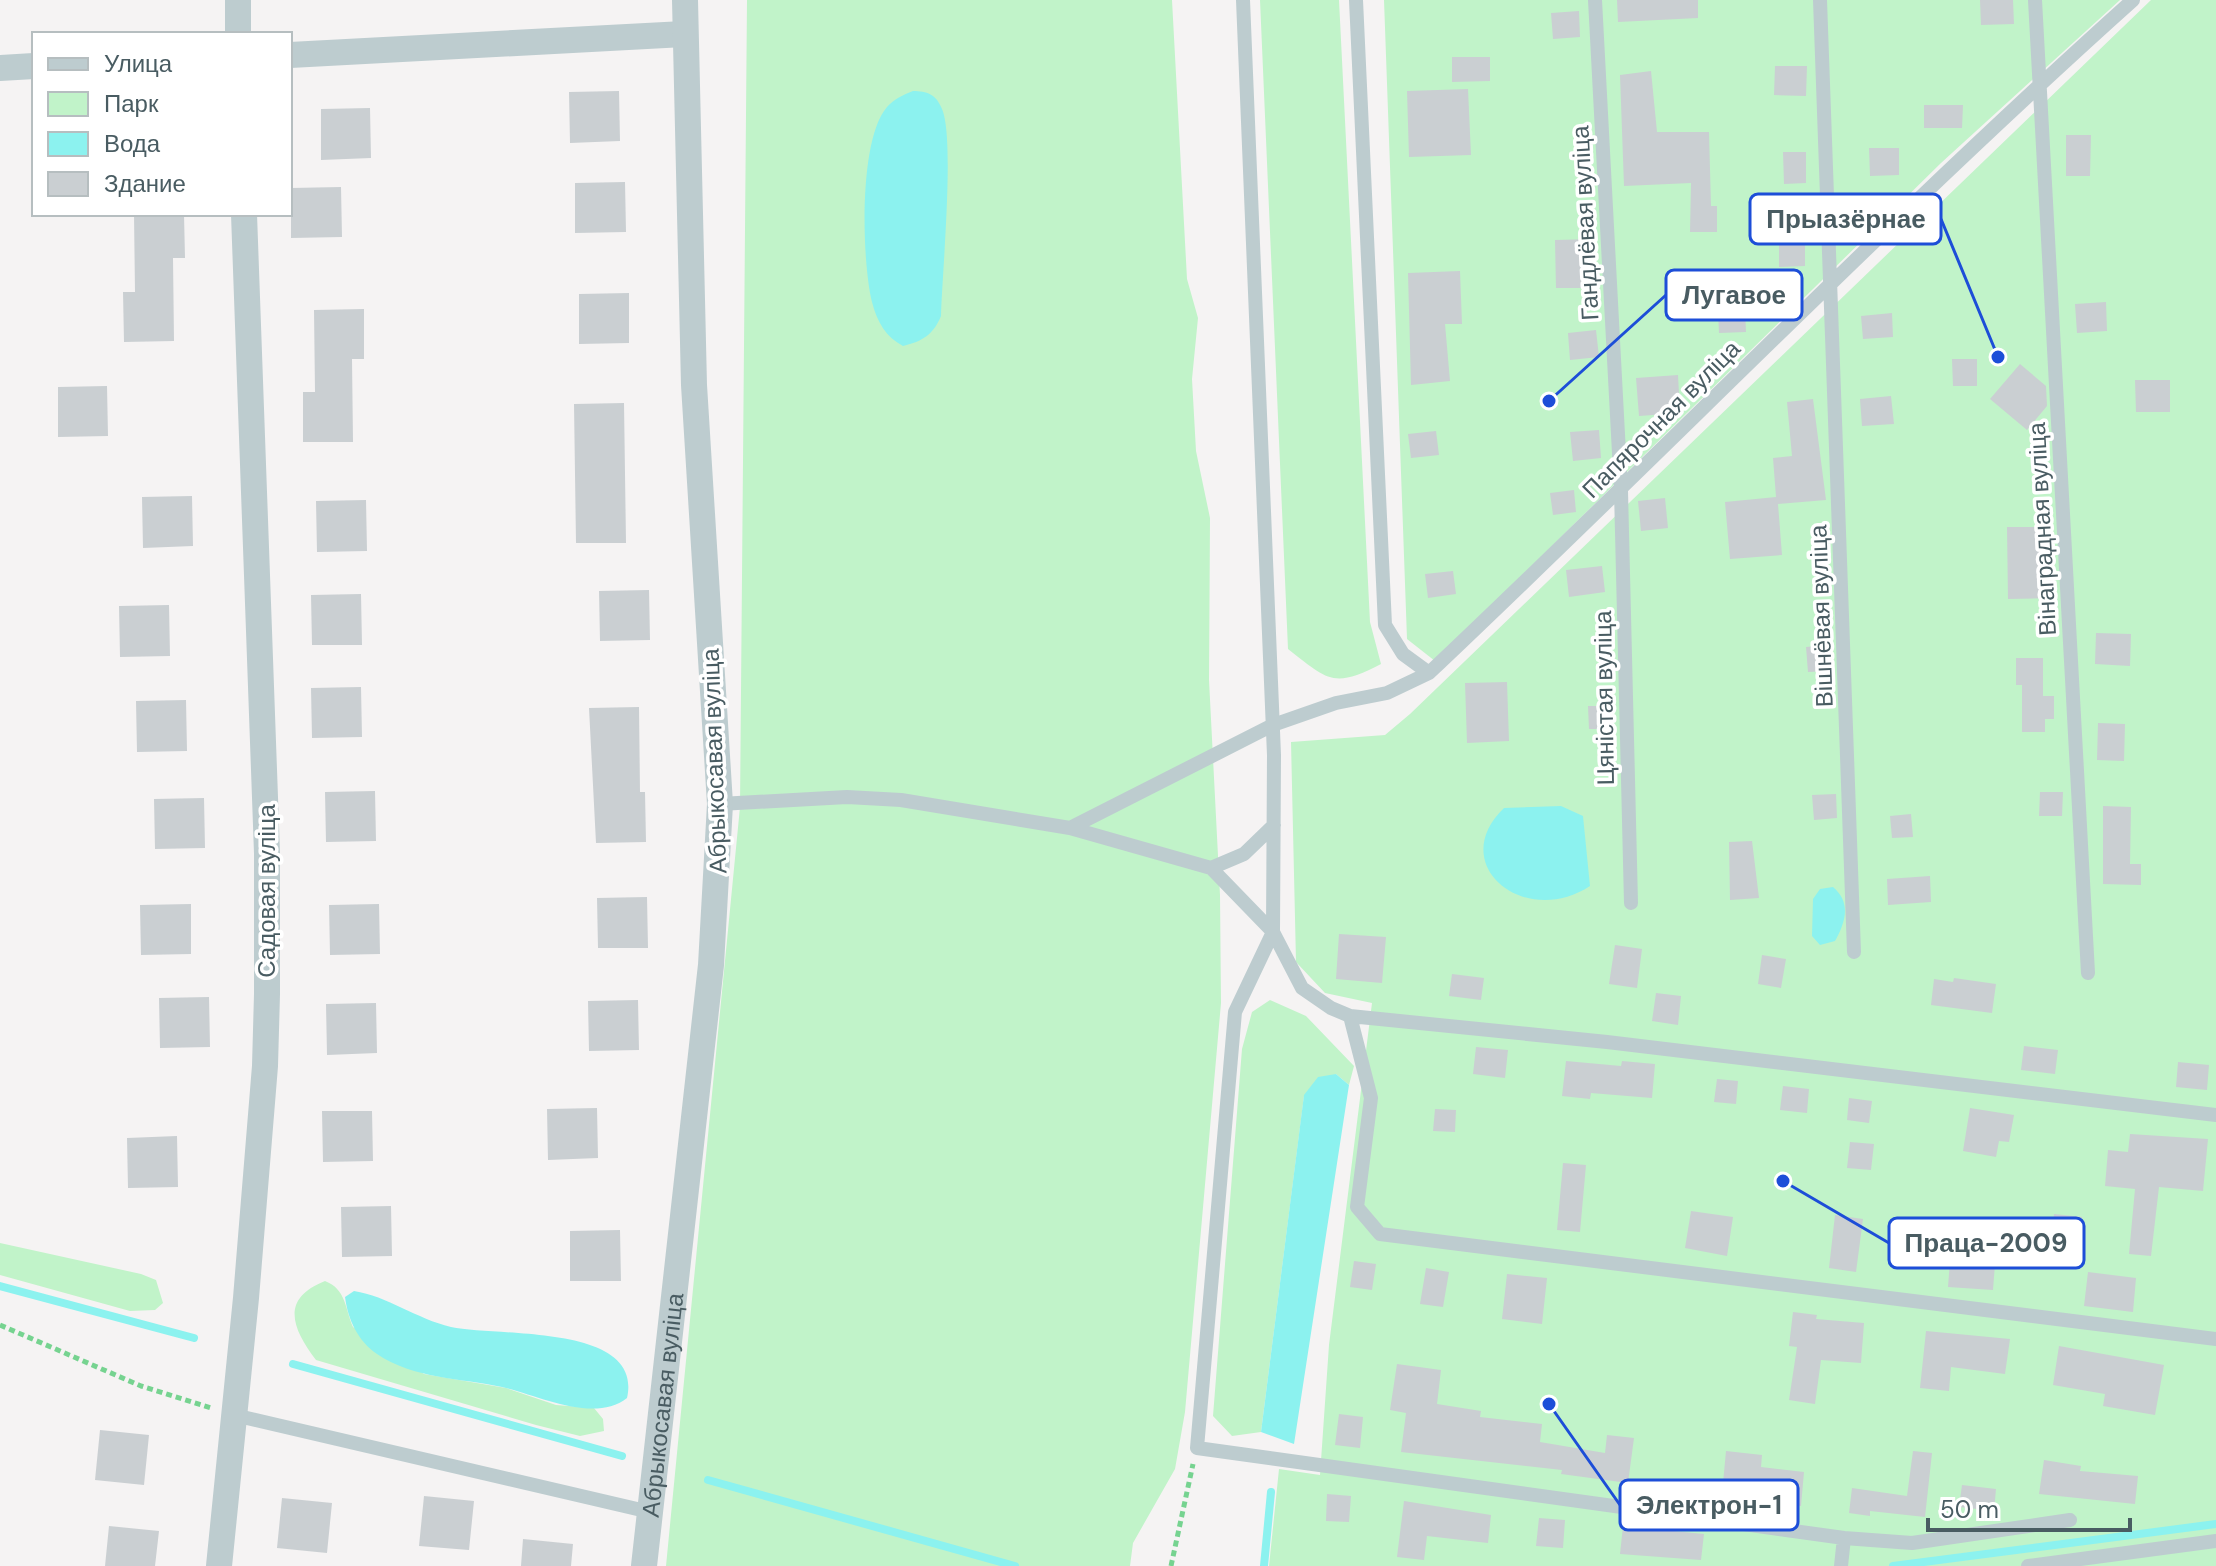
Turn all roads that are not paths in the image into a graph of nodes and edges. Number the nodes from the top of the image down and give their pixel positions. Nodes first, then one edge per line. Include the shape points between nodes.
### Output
1 (238, 0) edge
2 (685, 0) edge
3 (1243, 0) edge
4 (1356, 0) edge
5 (1595, 0) edge
6 (1820, 0) edge
7 (2035, 0) edge
8 (2133, 0) edge
9 (238, 32) edge
10 (684, 34) junction
11 (292, 55) edge
12 (32, 66) edge
13 (0, 68) edge
14 (2040, 83) junction
15 (244, 216) edge
16 (1832, 279) junction
17 (1621, 491) junction
18 (1429, 673) junction
19 (1273, 725) junction
20 (720, 804) junction
21 (1274, 825) junction
22 (1070, 828) junction
23 (1211, 868) junction
24 (1631, 903) dead end
25 (1273, 932) junction
26 (1854, 952) dead end
27 (2088, 973) dead end
28 (1350, 1016) junction
29 (2216, 1115) edge
30 (2216, 1339) edge
31 (234, 1415) junction
32 (650, 1512) junction
33 (2070, 1520) dead end
34 (1844, 1538) junction
35 (2216, 1541) edge
36 (219, 1566) edge
37 (644, 1566) edge
38 (1841, 1566) edge
39 (2028, 1566) edge

1 - 9 street
2 - 10 street, Абрыкосавая вуліца
3 - 19 lane
4 - 18 lane via 1385,625 1403,654
5 - 17 lane, Гандлёвая вуліца
6 - 16 lane, Вішнёвая вуліца
7 - 14 lane, Вінаградная вуліца
8 - 14 lane, Папярочная вуліца
10 - 11 street
10 - 20 street, Абрыкосавая вуліца via 694,385
12 - 13 street
14 - 16 lane, Папярочная вуліца
14 - 27 lane, Вінаградная вуліца
15 - 31 street, Садовая вуліца via 268,924 265,1066
16 - 17 lane, Папярочная вуліца
16 - 26 lane, Вішнёвая вуліца
17 - 18 lane, Папярочная вуліца
17 - 24 lane, Цяністая вуліца
18 - 19 lane, Папярочная вуліца via 1387,693 1336,703
19 - 21 lane
19 - 22 lane, Папярочная вуліца
20 - 22 lane via 847,797 901,800
20 - 32 street, Абрыкосавая вуліца via 711,965
21 - 23 lane via 1244,854
21 - 25 lane
22 - 23 lane
23 - 25 lane
25 - 28 lane via 1302,988
25 - 34 lane via 1235,1012 1197,1448
28 - 29 lane
28 - 30 lane via 1371,1098 1357,1207 1380,1234
31 - 32 lane
31 - 36 street, Садовая вуліца
32 - 37 street, Абрыкосавая вуліца
33 - 34 lane via 1912,1543
34 - 38 lane
35 - 39 lane

